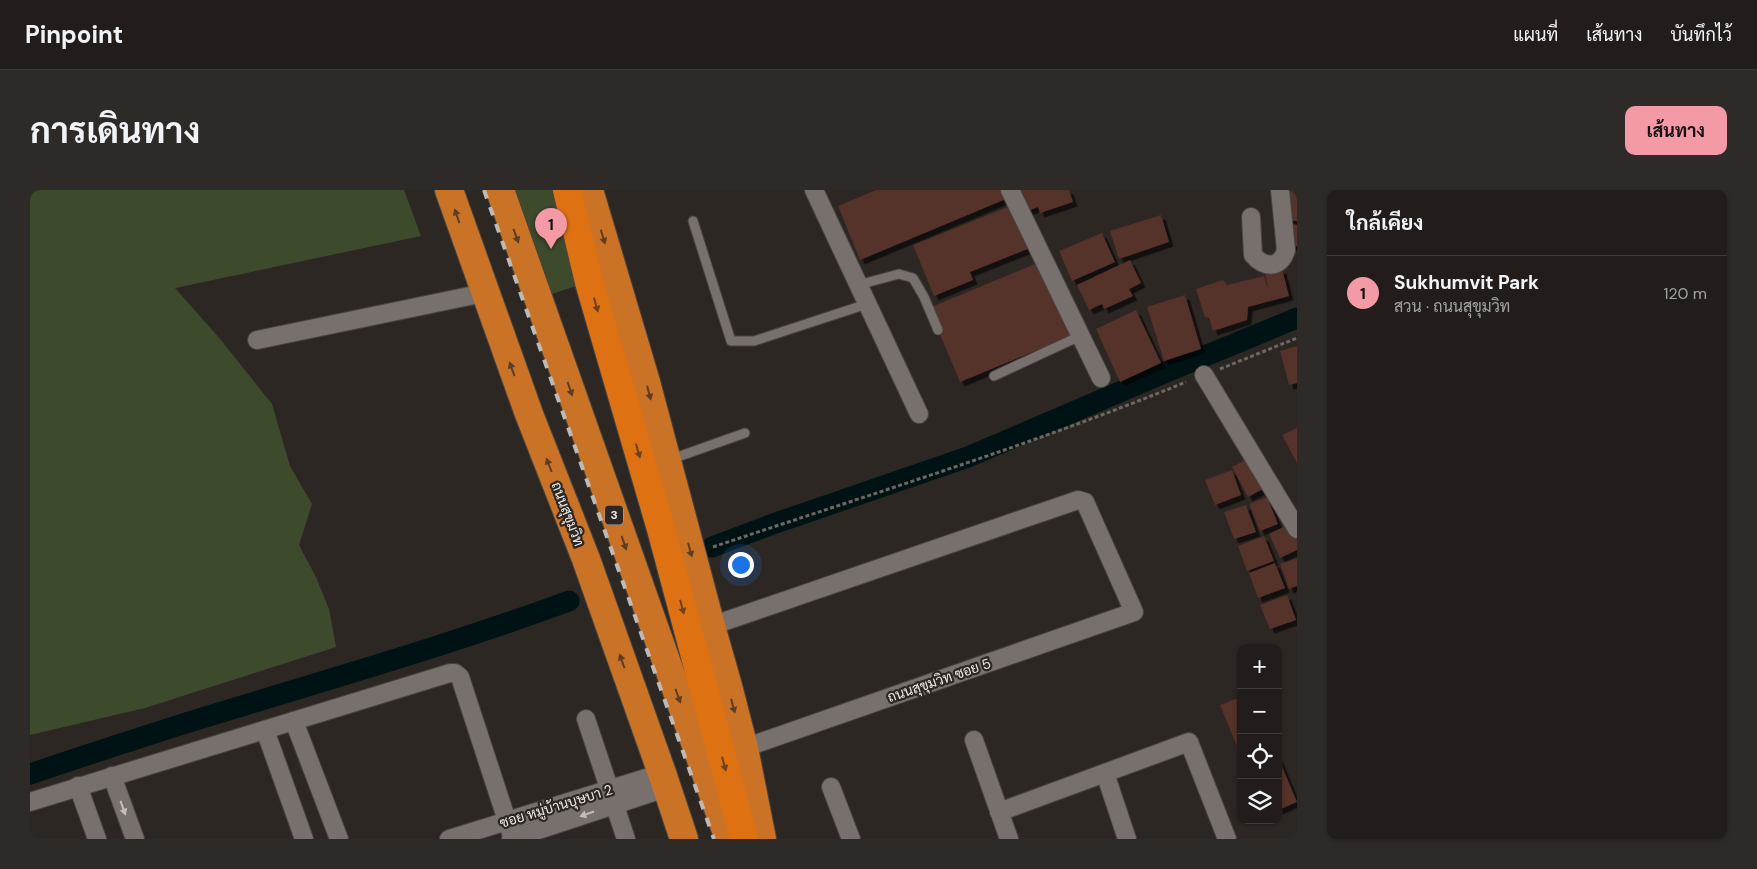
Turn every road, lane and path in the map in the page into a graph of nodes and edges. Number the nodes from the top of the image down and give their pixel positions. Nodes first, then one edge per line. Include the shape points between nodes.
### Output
1 (448, 190) edge
2 (500, 190) edge
3 (567, 190) edge
4 (589, 190) edge
5 (814, 190) edge
6 (1010, 190) edge
7 (1280, 190) edge
8 (1251, 217) dead end
9 (693, 221) dead end
10 (858, 285) junction
11 (484, 294) junction
12 (867, 304) junction
13 (938, 330) dead end
14 (1080, 336) junction
15 (1297, 338) edge
16 (257, 340) dead end
17 (1204, 375) junction
18 (994, 376) dead end
19 (1101, 378) dead end
20 (919, 414) dead end
21 (745, 433) dead end
22 (667, 460) junction
23 (1297, 529) edge
24 (691, 555) junction
25 (711, 626) junction
26 (586, 719) dead end
27 (294, 721) junction
28 (265, 730) junction
29 (974, 740) dead end
30 (744, 748) junction
31 (1106, 772) junction
32 (112, 776) junction
33 (664, 780) junction
34 (78, 786) junction
35 (831, 787) dead end
36 (612, 797) junction
37 (30, 802) edge
38 (999, 812) junction
39 (506, 822) junction
40 (97, 839) edge
41 (135, 839) edge
42 (304, 839) edge
43 (339, 839) edge
44 (449, 839) edge
45 (512, 839) edge
46 (626, 839) edge
47 (684, 839) edge
48 (729, 839) edge
49 (744, 839) edge
50 (762, 839) edge
51 (851, 839) edge
52 (1009, 839) edge
53 (1127, 839) edge
54 (1227, 839) edge

11 -> 1 highway, ถนนสุขุมวิท
2 -> 48 highway, 3
3 -> 49 highway via 589,282 661,528
4 -> 22 highway
5 - 10 street
6 - 14 street
7 - 8 street via 1286,250 1280,262 1274,265 1263,263 1253,255
9 - 12 lane via 731,341 754,341
10 - 12 street
10 - 13 lane via 899,274 913,278
11 - 16 street
33 -> 11 highway, ถนนสุขุมวิท via 586,559
12 - 20 street
14 - 18 lane
14 - 19 street
15 - 17 path
17 - 23 street
17 - 24 path via 1030,441
21 - 22 lane
22 -> 24 highway
24 - 25 highway
25 -> 30 highway
25 - 30 street, ถนนสุขุมวิท ซอย 5 via 1078,500 1085,502 1134,612
26 - 36 street
27 - 28 street
27 - 39 street via 455,673 460,677
27 - 43 street
28 - 32 street
28 - 42 street
29 - 38 street
30 - 50 highway
31 - 38 street
31 - 53 street
31 - 54 street via 1189,742
32 - 34 street
32 -> 41 street
33 - 36 street
33 - 47 highway, ถนนสุขุมวิท
34 - 37 street
34 - 40 street
35 - 51 street
36 - 39 street, ซอย หมู่บ้านบุษบา 2
36 -> 45 street
36 - 46 street
38 - 52 street
39 - 44 street, ซอย หมู่บ้านบุษบา 2
39 - 45 street

